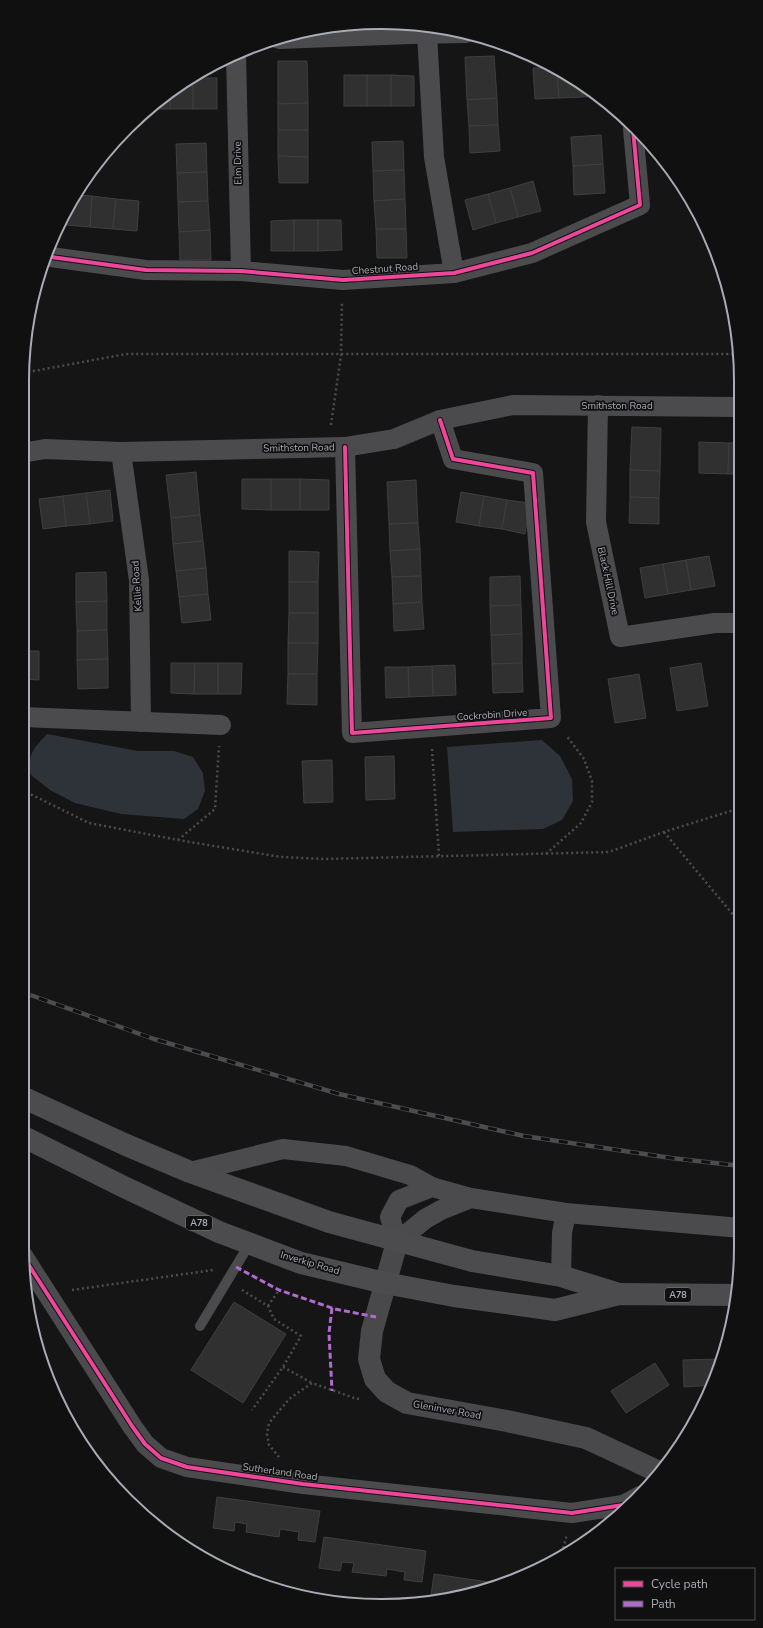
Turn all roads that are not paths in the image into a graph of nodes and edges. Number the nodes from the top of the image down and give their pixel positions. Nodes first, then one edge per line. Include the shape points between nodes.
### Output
1 (417, 31) edge
2 (307, 37) edge
3 (236, 61) edge
4 (634, 135) edge
5 (52, 257) edge
6 (241, 271) junction
7 (454, 272) junction
8 (598, 405) junction
9 (734, 408) edge
10 (440, 420) junction
11 (337, 447) junction
12 (29, 452) edge
13 (121, 452) junction
14 (734, 623) edge
15 (29, 717) edge
16 (141, 722) junction
17 (220, 725) road end
18 (29, 1099) edge
19 (29, 1140) edge
20 (190, 1172) junction
21 (432, 1188) junction
22 (471, 1198) junction
23 (566, 1213) junction
24 (734, 1227) edge
25 (397, 1242) junction
26 (250, 1243) junction
27 (30, 1265) edge
28 (561, 1276) junction
29 (385, 1283) junction
30 (619, 1294) junction
31 (731, 1295) edge
32 (200, 1326) dead end
33 (654, 1470) edge
34 (621, 1505) edge

1 - 2 street
1 - 7 street via 434,157
3 - 6 street, Elm Drive
4 - 7 street, Chestnut Road via 640,205 532,253
5 - 6 street, Chestnut Road via 146,270
6 - 7 street, Chestnut Road via 343,280
8 - 9 street, Smithston Road
8 - 10 street, Smithston Road via 513,405
8 - 14 street, Black Hill Drive via 596,522 620,637 715,623
10 - 11 street, Smithston Road via 394,439
10 - 11 street, Cockrobin Drive via 453,459 533,473 550,718 352,733
11 - 13 street, Smithston Road
12 - 13 street, Smithston Road via 45,449
13 - 16 street, Kellie Road via 139,580
15 - 16 street
16 - 17 street
18 - 20 highway, Inverkip Road / A78
19 - 26 highway, Inverkip Road / A78 via 219,1232
20 - 21 street via 283,1149 346,1156 410,1175
20 - 25 highway, Inverkip Road / A78 via 329,1222
21 - 22 street
21 - 25 street via 399,1200 390,1217
22 - 23 street
22 - 25 street via 425,1219
23 - 24 street
23 - 28 street
25 - 28 highway, Inverkip Road / A78 via 472,1261
25 - 29 street, Gleninver Road
26 - 29 highway, Inverkip Road / A78 via 301,1263
26 - 32 lane
27 - 34 street, Sutherland Road via 132,1426 145,1444 162,1458 187,1467 303,1484 572,1513
28 - 30 highway, Inverkip Road / A78
29 - 30 highway, Inverkip Road / A78 via 454,1296 555,1310
29 - 33 street, Gleninver Road via 372,1331 369,1359 376,1379 387,1392 406,1403 586,1438
30 - 31 highway, Inverkip Road / A78

